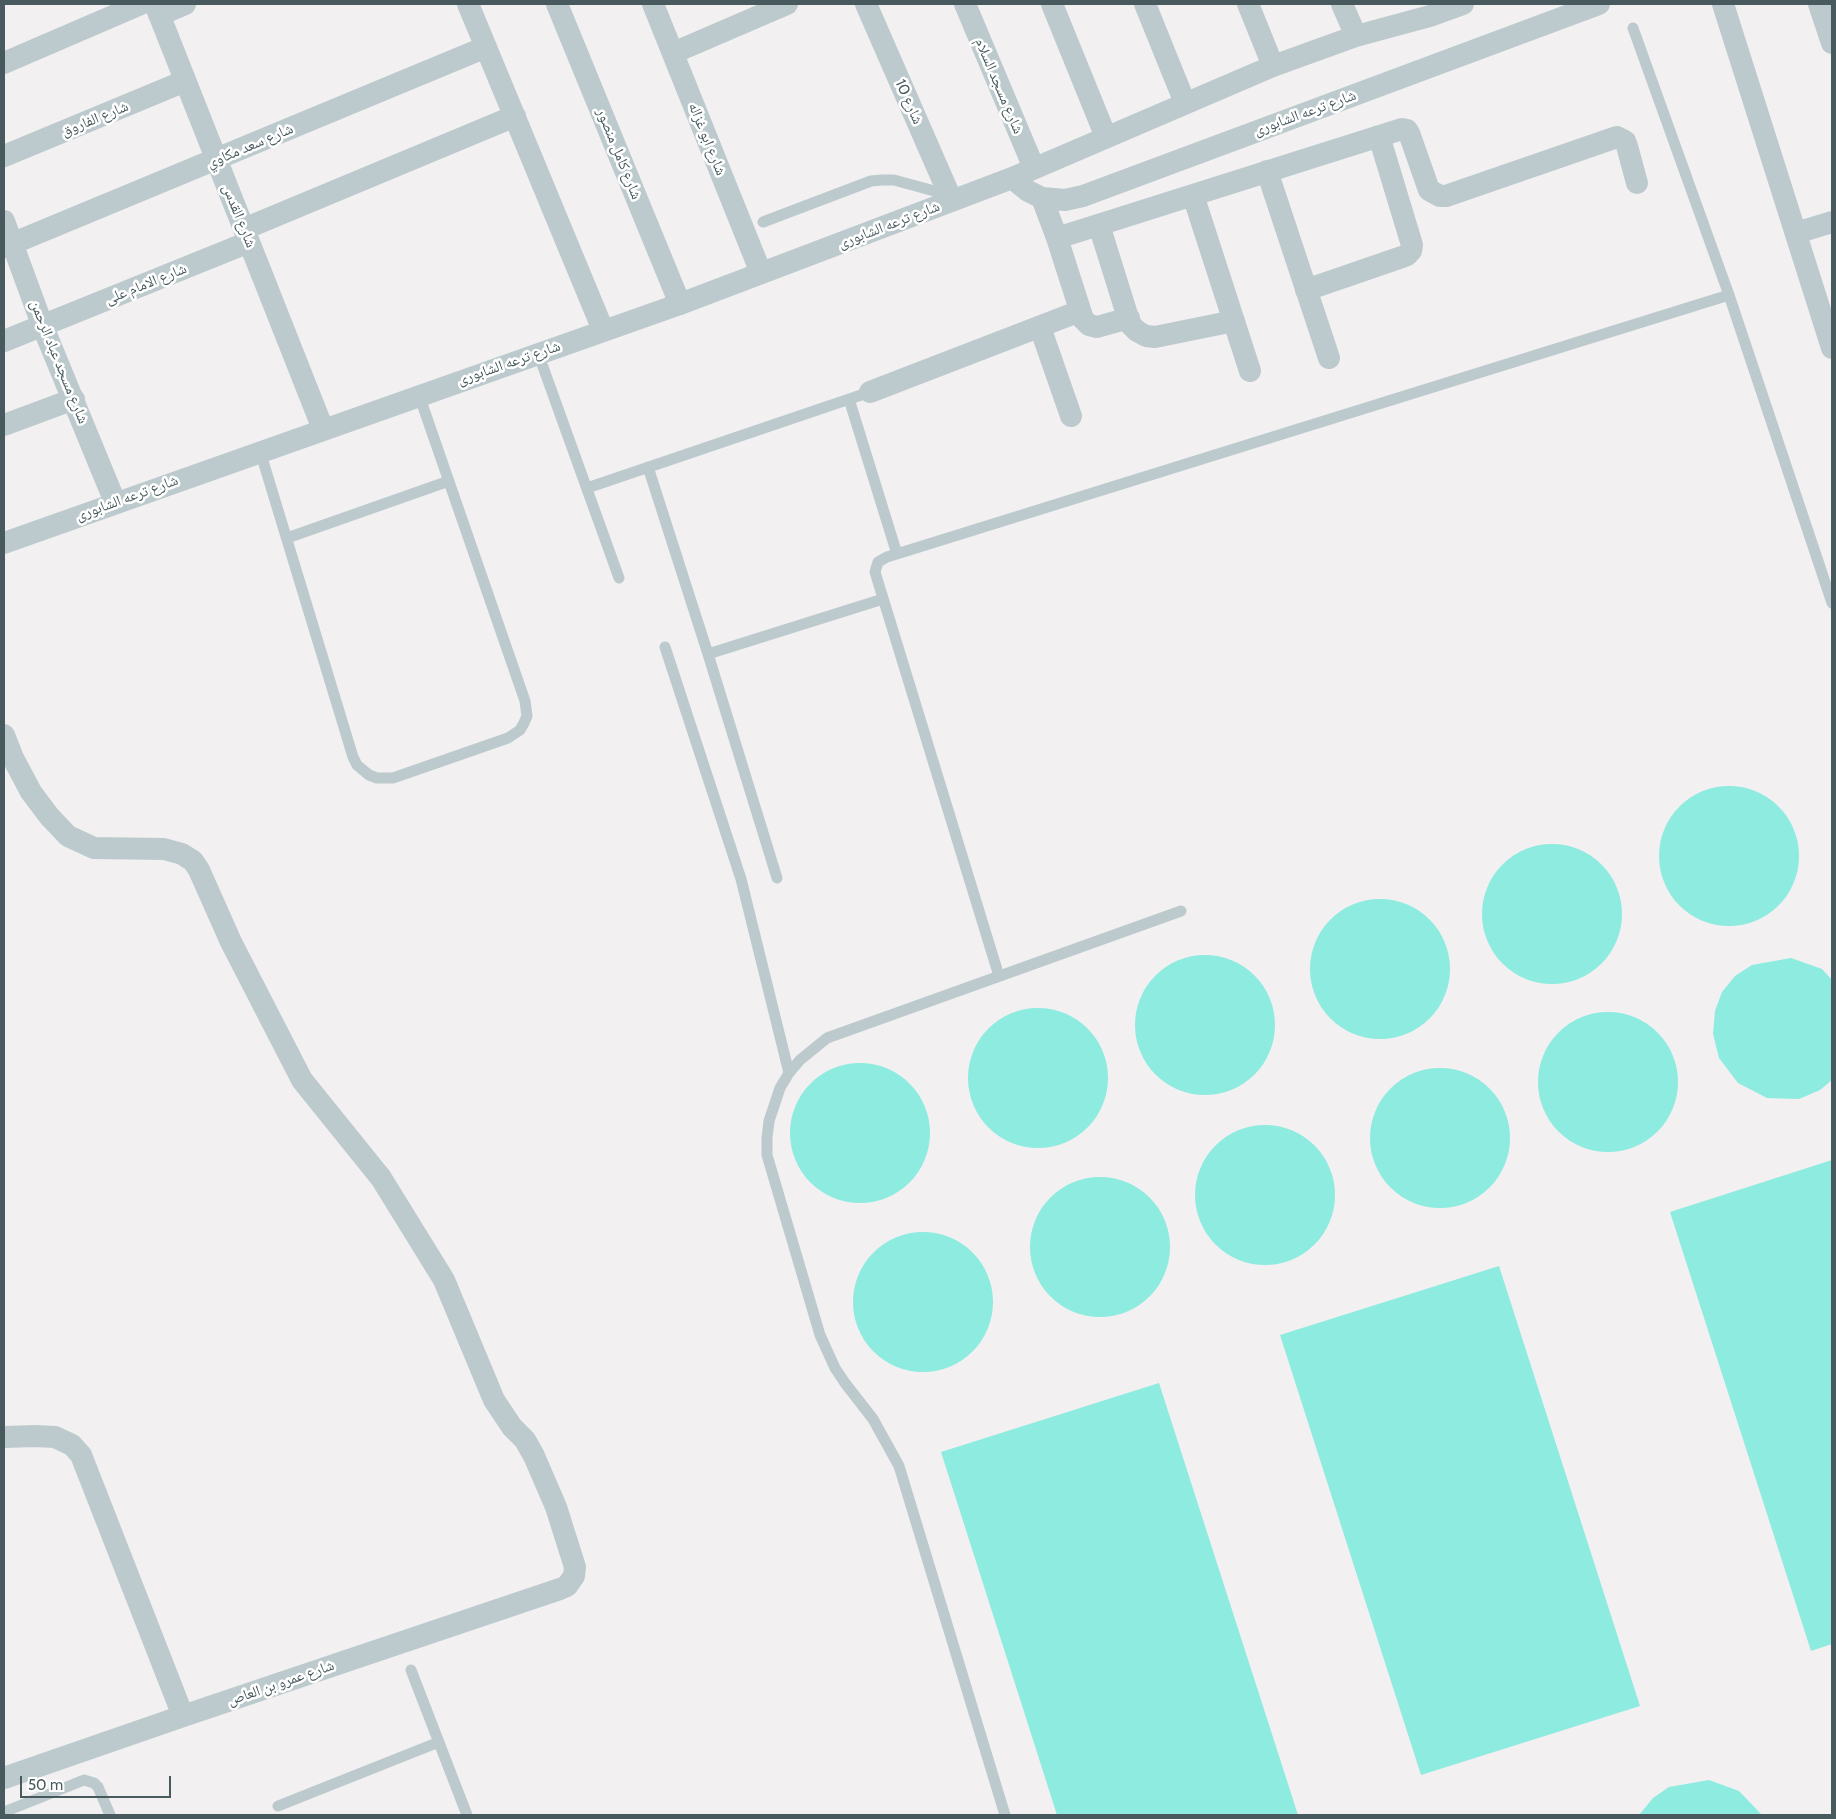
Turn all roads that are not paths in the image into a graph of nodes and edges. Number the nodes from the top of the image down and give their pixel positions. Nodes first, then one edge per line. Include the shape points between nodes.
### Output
1 (185, 4) edge
2 (468, 4) edge
3 (558, 4) edge
4 (653, 4) edge
5 (787, 4) edge
6 (866, 4) edge
7 (965, 4) edge
8 (1052, 4) edge
9 (1145, 4) edge
10 (1248, 4) edge
11 (1342, 4) edge
12 (1463, 4) edge
13 (1599, 4) edge
14 (1723, 4) edge
15 (1819, 4) edge
16 (151, 7) edge
17 (1427, 10) edge
18 (1633, 28) dead end
19 (1356, 36) junction
20 (1832, 43) edge
21 (486, 47) junction
22 (673, 53) junction
23 (4, 63) edge
24 (1273, 66) junction
25 (185, 81) junction
26 (1186, 103) junction
27 (515, 116) junction
28 (1379, 136) junction
29 (1106, 137) junction
30 (4, 156) edge
31 (216, 159) junction
32 (1034, 168) junction
33 (1268, 171) junction
34 (1012, 178) junction
35 (1637, 183) dead end
36 (1193, 195) junction
37 (950, 198) junction
38 (1042, 198) junction
39 (4, 222) edge
40 (763, 222) dead end
41 (1832, 222) edge
42 (1099, 225) junction
43 (1796, 232) junction
44 (247, 236) junction
45 (1057, 238) junction
46 (8, 245) edge
47 (761, 273) junction
48 (1306, 290) junction
49 (1729, 295) junction
50 (1825, 301) edge
51 (680, 304) junction
52 (1080, 311) junction
53 (1128, 318) junction
54 (1234, 321) junction
55 (43, 327) junction
56 (1040, 327) junction
57 (603, 330) junction
58 (4, 341) edge
59 (1832, 348) edge
60 (538, 353) junction
61 (1329, 358) dead end
62 (1250, 371) dead end
63 (870, 392) joint
64 (419, 395) junction
65 (74, 398) junction
66 (849, 399) junction
67 (1071, 416) dead end
68 (4, 425) edge
69 (323, 429) junction
70 (260, 451) junction
71 (648, 467) junction
72 (449, 481) junction
73 (587, 488) junction
74 (115, 502) junction
75 (287, 538) junction
76 (4, 543) edge
77 (897, 554) junction
78 (619, 578) dead end
79 (883, 599) junction
80 (1832, 603) edge
81 (665, 647) dead end
82 (708, 654) junction
83 (4, 735) edge
84 (777, 878) dead end
85 (1181, 911) dead end
86 (999, 976) junction
87 (789, 1073) junction
88 (4, 1437) edge
89 (411, 1670) dead end
90 (183, 1716) junction
91 (439, 1742) junction
92 (4, 1778) edge
93 (278, 1806) dead end
94 (4, 1812) edge
95 (110, 1815) edge
96 (467, 1815) edge
97 (1005, 1815) edge

1 - 16 street
2 - 21 street
3 - 51 street, شارع كامل منصور
4 - 22 street, شارع ابو غزاله
5 - 22 street
6 - 37 street, شارع 10
7 - 32 street, شارع مسجد السلام
8 - 29 street
9 - 26 street
10 - 24 street
11 - 19 street
12 - 17 street, شارع ترعه الشابورى
13 - 38 street, شارع ترعه الشابورى via 1083,196 1064,200
14 - 43 street
15 - 20 street
16 - 23 street
16 - 25 street, شارع القدس
17 - 19 street, شارع ترعه الشابورى
18 - 49 lane
19 - 24 street, شارع ترعه الشابورى
21 - 27 street
21 - 31 street, شارع سعد مكاوي
22 - 47 street, شارع ابو غزاله
24 - 26 street, شارع ترعه الشابورى
25 - 30 street, شارع الفاروق
25 - 31 street, شارع القدس
26 - 29 street, شارع ترعه الشابورى
27 - 44 street, شارع الامام على
27 - 57 street
28 - 33 street
28 - 35 street via 1407,130 1426,184 1429,190 1440,196 1617,137 1625,141
28 - 48 street via 1412,245 1411,251
29 - 32 street, شارع ترعه الشابورى
31 - 44 street, شارع القدس
31 - 46 street, شارع سعد مكاوي
32 - 34 street, شارع ترعه الشابورى
33 - 36 street
33 - 48 street
34 - 37 street, شارع ترعه الشابورى
34 - 38 street, شارع ترعه الشابورى
36 - 42 street
36 - 54 street
37 - 40 lane via 894,180 877,180
37 - 47 street, شارع ترعه الشابورى
38 - 45 street
39 - 46 street, شارع مسجد عباد الرحمن
41 - 43 street
42 - 45 street
42 - 53 street
43 - 50 street
44 - 55 street, شارع الامام على
44 - 69 street, شارع القدس
45 - 52 street
46 - 55 street, شارع مسجد عباد الرحمن
47 - 51 street, شارع ترعه الشابورى
48 - 61 street
49 - 77 lane
49 - 80 lane
50 - 59 street
51 - 57 street, شارع ترعه الشابورى
52 - 53 street via 1083,319 1096,327
52 - 56 street
53 - 54 street via 1137,331 1155,337
54 - 62 street
55 - 58 street, شارع الامام على
55 - 65 street, شارع مسجد عباد الرحمن
56 - 63 street
56 - 67 street
57 - 60 street, شارع ترعه الشابورى
60 - 64 street, شارع ترعه الشابورى
60 - 73 lane
63 - 66 lane
64 - 69 street, شارع ترعه الشابورى
64 - 72 lane
65 - 68 street
65 - 74 street, شارع مسجد عباد الرحمن
66 - 71 lane
66 - 77 lane
69 - 70 street, شارع ترعه الشابورى
70 - 74 street, شارع ترعه الشابورى
70 - 75 lane
71 - 73 lane
71 - 82 lane
72 - 75 lane
72 - 75 lane via 526,701 524,724 508,738 393,778 377,778 363,771 353,757
73 - 78 lane
74 - 76 street, شارع ترعه الشابورى
77 - 79 lane via 882,559 876,567
79 - 82 lane
79 - 86 lane
81 - 87 lane via 742,879
82 - 84 lane
83 - 90 street, شارع عمرو بن العاص via 31,792 68,836 94,848 164,849 182,854 199,870 231,942 302,1080 380,1178 444,1280 494,1400 534,1456 556,1507 574,1567 574,1576 567,1586 560,1589
85 - 86 lane
86 - 87 lane via 827,1038
87 - 97 lane via 773,1104 767,1155 827,1352 845,1383 873,1419 899,1466
88 - 90 street via 56,1438 72,1445 81,1455
89 - 91 lane
90 - 92 street, شارع عمرو بن العاص
91 - 93 lane
91 - 96 lane
94 - 95 lane via 84,1780 98,1787

